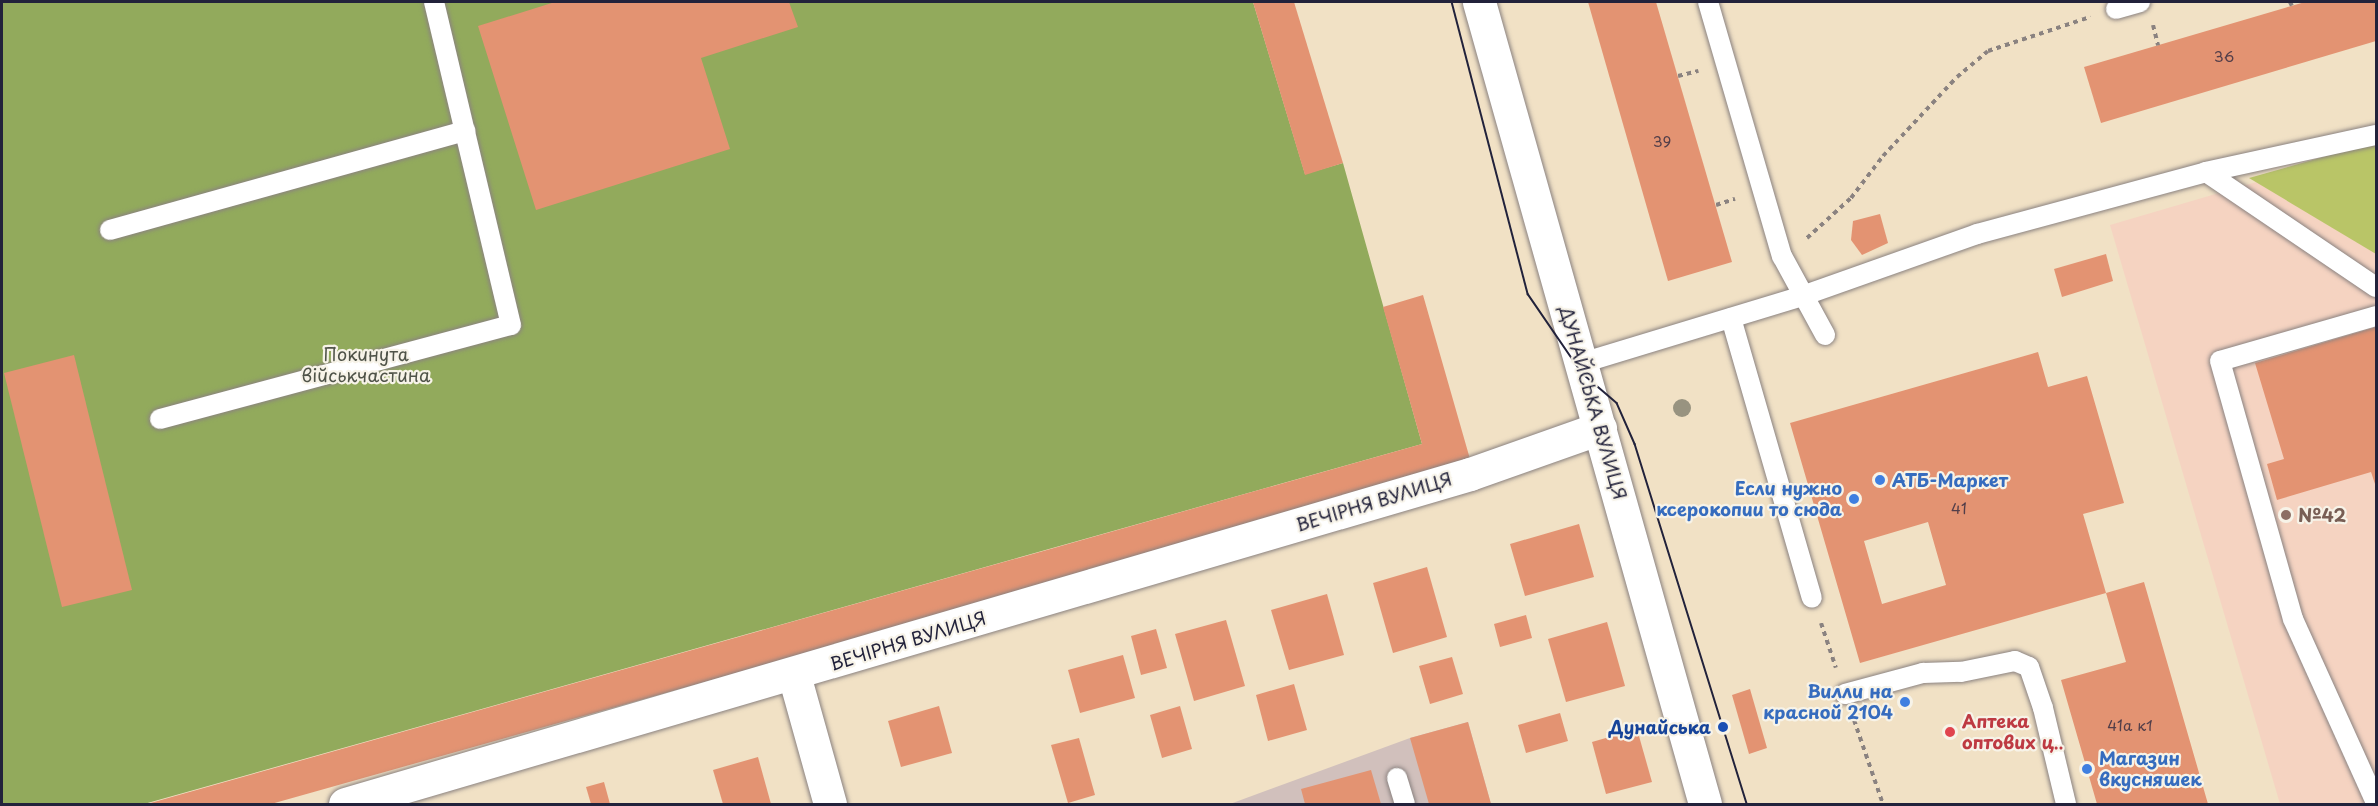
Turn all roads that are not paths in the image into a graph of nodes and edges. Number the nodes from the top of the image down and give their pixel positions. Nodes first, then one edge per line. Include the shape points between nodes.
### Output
1 (434, 2) edge
2 (1479, 2) edge
3 (1708, 2) edge
4 (2140, 2) edge
5 (2116, 9) road end
6 (465, 131) junction
7 (2376, 135) edge
8 (2206, 172) junction
9 (110, 230) dead end
10 (2376, 287) edge
11 (1802, 296) junction
12 (2376, 316) edge
13 (1731, 318) junction
14 (1824, 335) dead end
15 (1582, 363) junction
16 (160, 418) dead end
17 (1600, 428) junction
18 (1812, 597) dead end
19 (794, 675) junction
20 (1845, 694) dead end
21 (1397, 778) dead end
22 (2376, 803) edge
23 (345, 804) edge
24 (830, 804) edge
25 (1405, 804) edge
26 (1705, 804) edge
27 (2066, 804) edge

1 - 6 lane
2 - 15 street, ДУНАЙСЬКА ВУЛИЦЯ
3 - 11 lane via 1782,256
4 - 5 lane
6 - 9 lane
6 - 16 lane via 511,325
7 - 8 lane
8 - 10 lane
8 - 11 lane via 1977,234
11 - 13 lane
11 - 14 lane
12 - 22 lane via 2220,361 2293,619
13 - 15 lane
13 - 18 lane
15 - 17 street, ДУНАЙСЬКА ВУЛИЦЯ
17 - 19 street, ВЕЧІРНЯ ВУЛИЦЯ via 1470,474
17 - 26 street, ДУНАЙСЬКА ВУЛИЦЯ
19 - 23 street, ВЕЧІРНЯ ВУЛИЦЯ
19 - 24 street
20 - 27 lane via 1923,674 1961,672 2015,661 2029,667
21 - 25 lane

